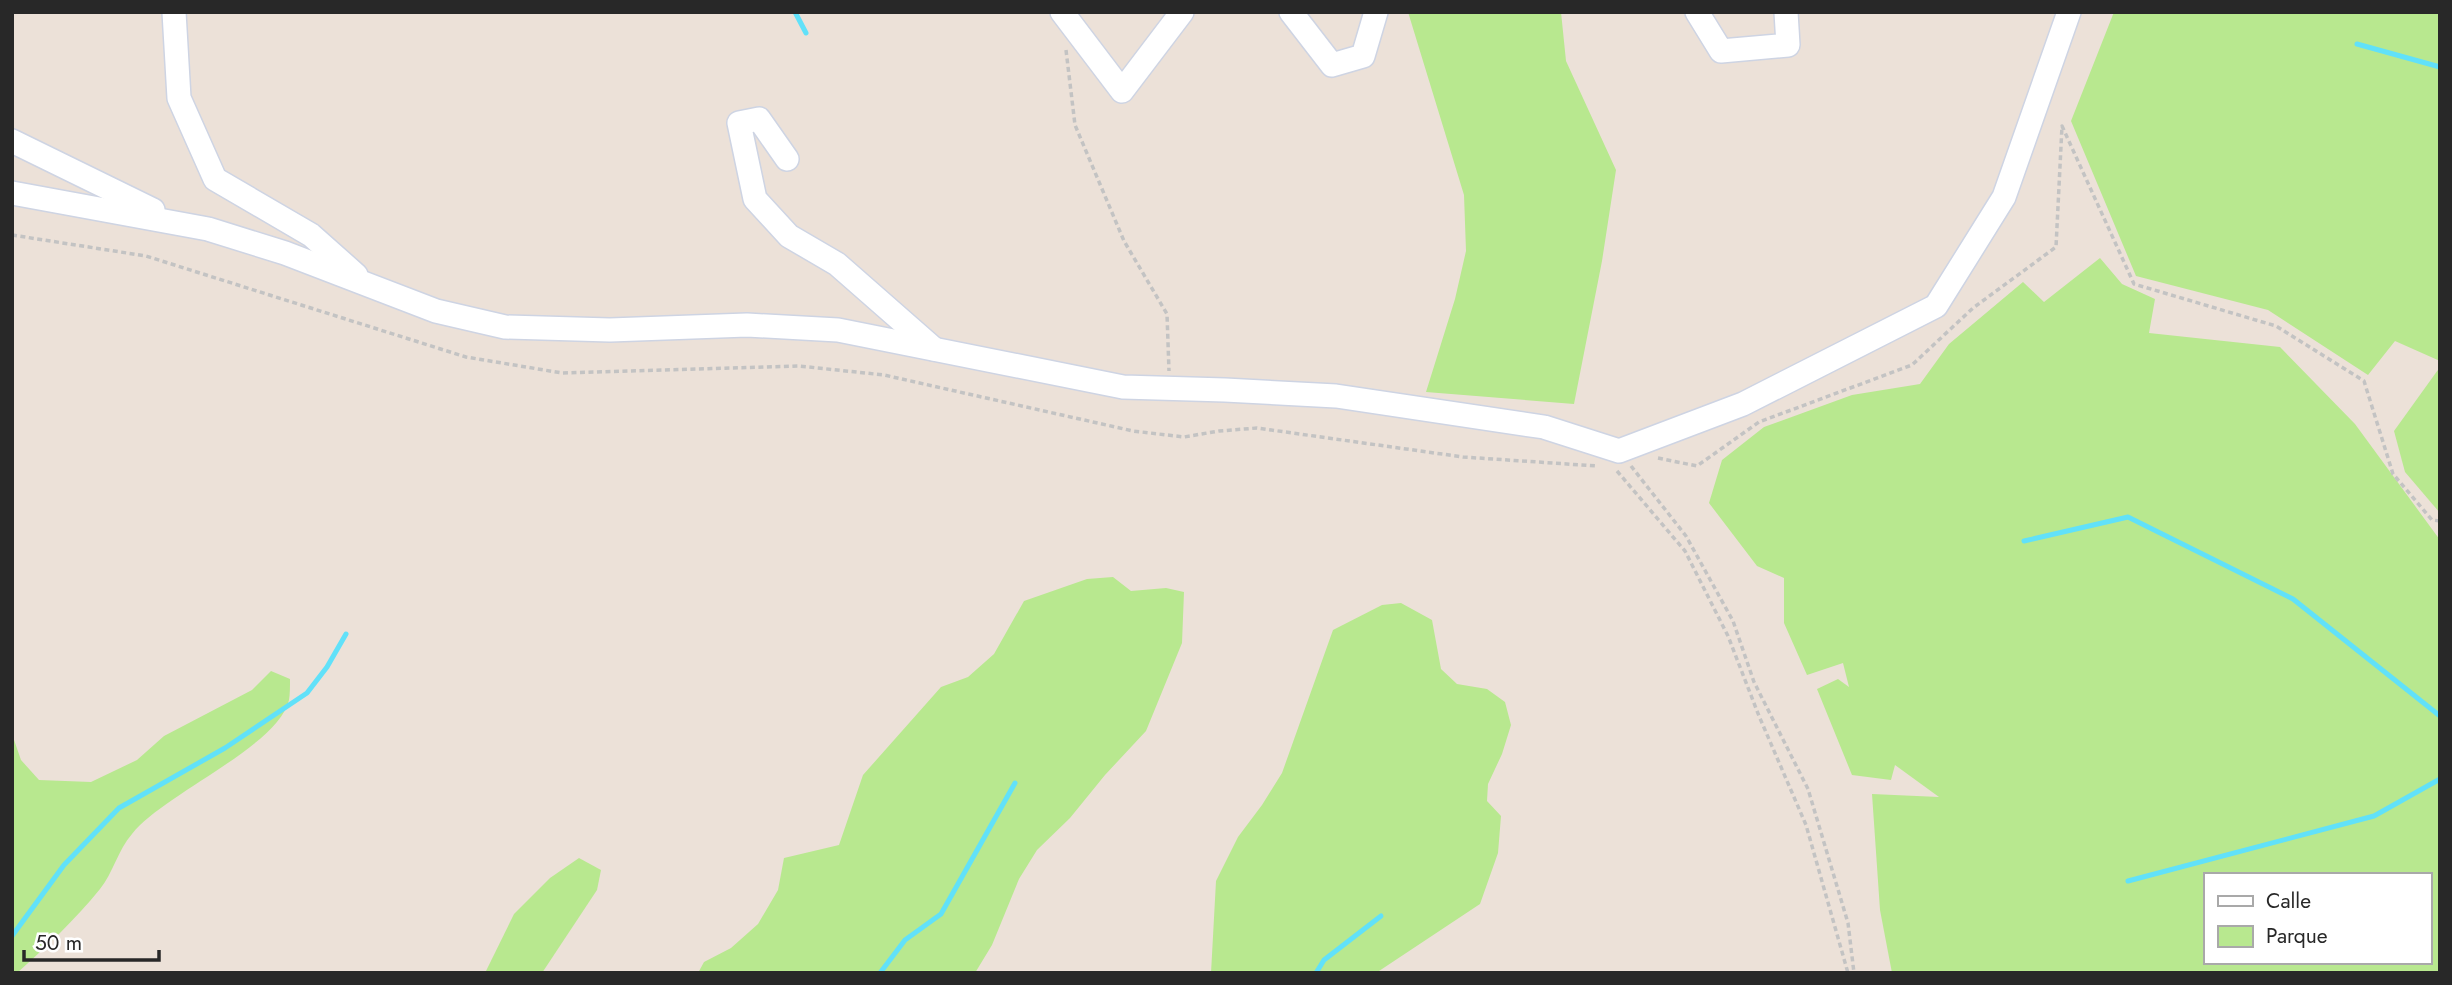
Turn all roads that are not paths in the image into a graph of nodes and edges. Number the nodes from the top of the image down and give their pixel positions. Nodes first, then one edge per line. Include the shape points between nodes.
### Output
1 (174, 12) edge
2 (1182, 12) edge
3 (1291, 12) edge
4 (1376, 12) edge
5 (1697, 12) edge
6 (1786, 12) edge
7 (2069, 12) edge
8 (1062, 13) edge
9 (12, 141) edge
10 (787, 159) dead end
11 (12, 193) edge
12 (181, 224) junction
13 (366, 285) junction
14 (936, 351) junction

1 - 13 street via 179,98 215,179 311,235
2 - 8 street via 1122,91
3 - 4 street via 1332,65 1363,55
5 - 6 street via 1721,51 1788,45
7 - 14 street via 2004,197 1937,306 1743,404 1616,459 1544,427 1336,396 1123,387
9 - 12 street
10 - 14 street via 759,119 739,123 755,199 789,236 837,264
11 - 12 street
12 - 13 street via 285,253
13 - 14 street via 436,311 505,327 610,330 747,325 838,330

